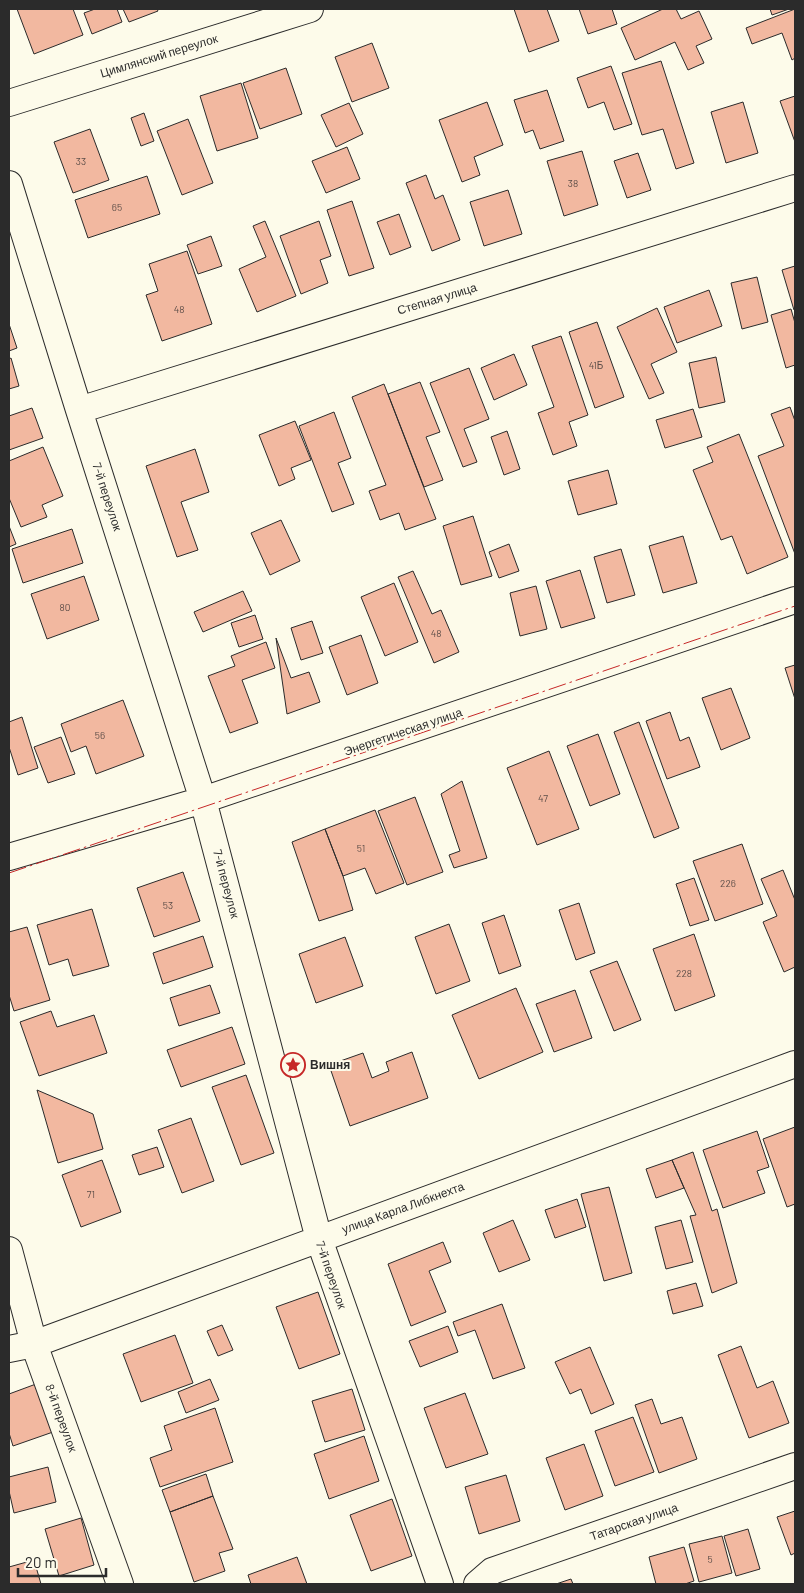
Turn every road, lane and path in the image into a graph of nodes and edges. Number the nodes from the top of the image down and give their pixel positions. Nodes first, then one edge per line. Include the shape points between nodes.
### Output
1 (310, 9) edge
2 (9, 103) edge
3 (9, 184) edge
4 (795, 188) edge
5 (79, 410) junction
6 (795, 600) edge
7 (204, 800) junction
8 (9, 857) edge
9 (795, 1064) edge
10 (319, 1239) junction
11 (9, 1250) edge
12 (21, 1346) edge
13 (795, 1466) edge
14 (120, 1584) edge
15 (440, 1584) edge
16 (477, 1584) edge

1 - 2 street, Цимлянский переулок
3 - 5 street, 7-й переулок
4 - 5 street, Степная улица
5 - 7 street, 7-й переулок
6 - 7 street, Энергетическая улица
7 - 8 street, Энергетическая улица
7 - 10 street, 7-й переулок
9 - 10 street, улица Карла Либкнехта
10 - 12 street, улица Карла Либкнехта
10 - 15 street, 7-й переулок
11 - 12 street, 8-й переулок
12 - 14 street, 8-й переулок
13 - 16 street, Татарская улица via 492,1571

